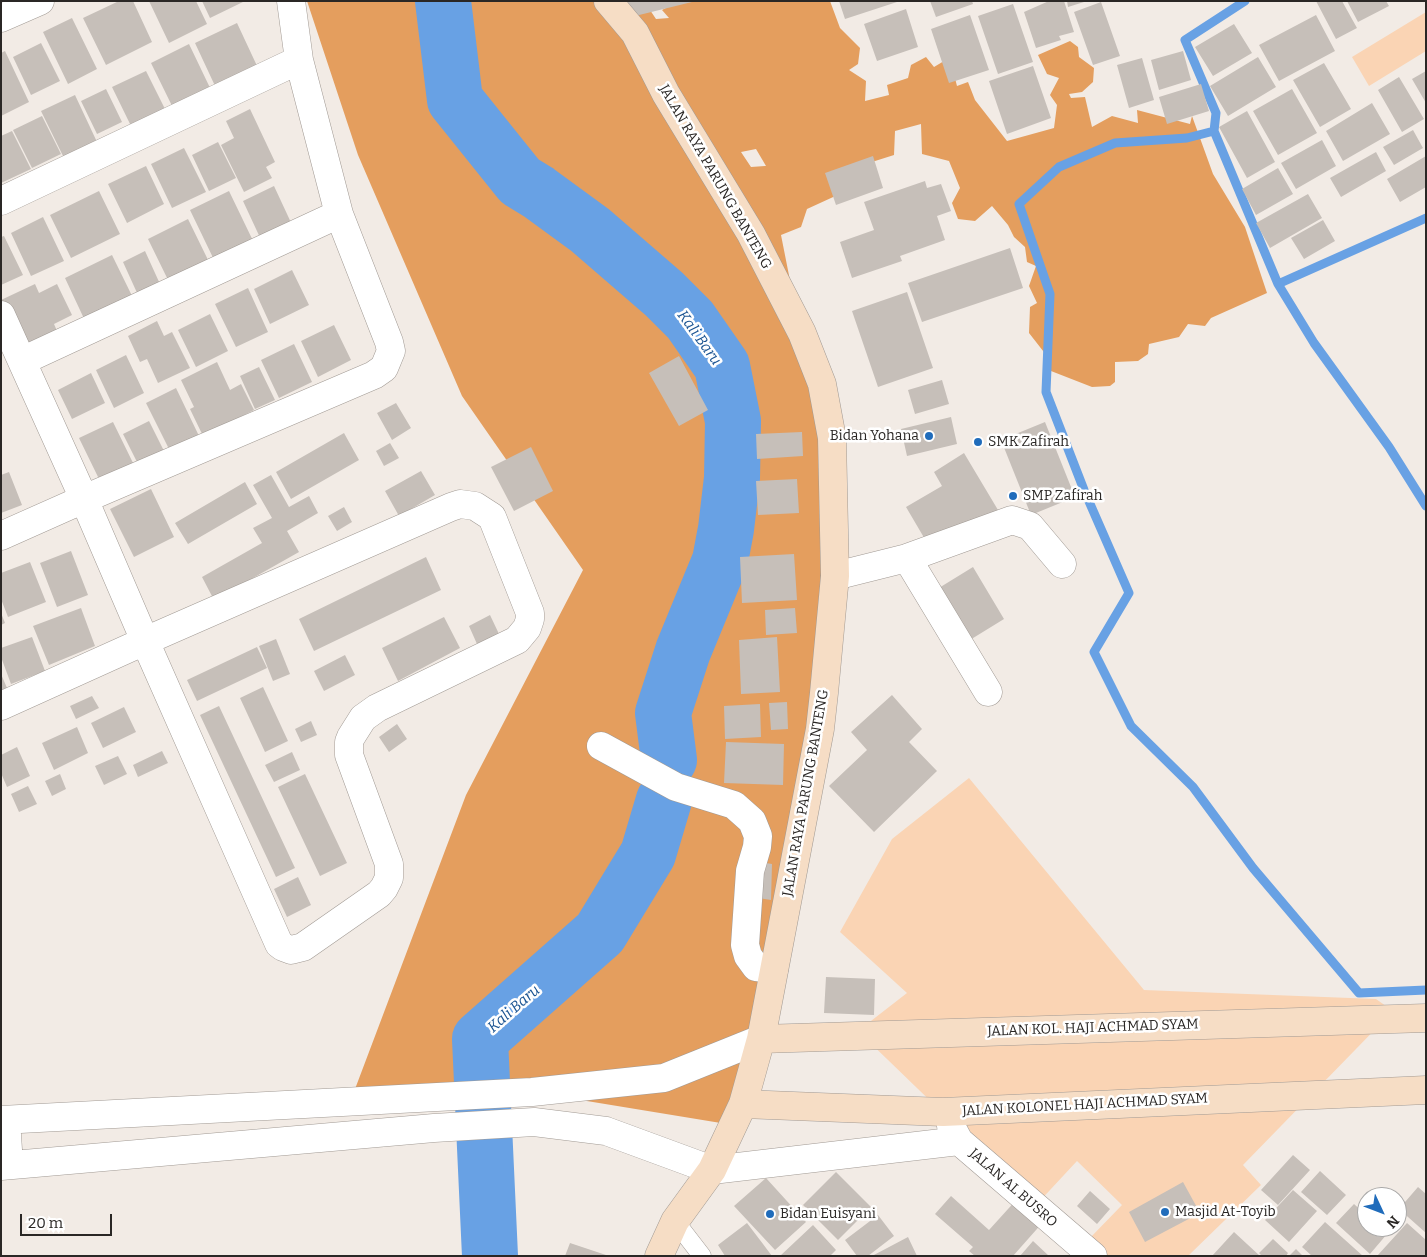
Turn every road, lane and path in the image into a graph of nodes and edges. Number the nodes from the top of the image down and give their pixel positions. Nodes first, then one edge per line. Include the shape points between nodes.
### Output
1 (40, 1) edge
2 (291, 1) edge
3 (608, 1) edge
4 (1, 18) edge
5 (299, 60) junction
6 (1, 201) edge
7 (338, 214) junction
8 (1, 315) edge
9 (22, 361) junction
10 (84, 499) junction
11 (1, 536) edge
12 (907, 558) junction
13 (1062, 564) dead end
14 (836, 576) junction
15 (145, 641) junction
16 (988, 692) dead end
17 (1, 706) edge
18 (601, 746) dead end
19 (774, 969) junction
20 (1426, 1018) edge
21 (761, 1039) junction
22 (1426, 1090) edge
23 (743, 1104) junction
24 (943, 1112) junction
25 (3, 1120) edge
26 (959, 1141) junction
27 (5, 1165) edge
28 (712, 1170) junction
29 (675, 1221) junction
30 (659, 1256) edge
31 (702, 1256) edge
32 (1093, 1256) edge

1 - 4 street
2 - 5 street
3 - 14 main road, JALAN RAYA PARUNG BANTENG via 634,33 666,94 752,234 802,333 822,384 832,438
5 - 6 street
5 - 7 street
7 - 9 street
7 - 10 street via 389,342 391,351 384,368
8 - 9 street
9 - 10 street
10 - 11 street
10 - 15 street
12 - 13 street via 1012,520 1030,526
12 - 14 street
12 - 16 street
14 - 19 main road, JALAN RAYA PARUNG BANTENG via 820,729
15 - 15 street via 460,504 475,506 492,518 530,613 527,628 517,640 376,708 363,718 349,742 349,755 388,864 389,878 379,894 294,950 279,944
15 - 17 street
18 - 19 street via 676,786 734,805 752,821 758,836 747,896 745,945 756,967
19 - 21 main road, JALAN RAYA PARUNG BANTENG
20 - 21 main road, JALAN KOL. HAJI ACHMAD SYAM
21 - 23 main road, JALAN RAYA PARUNG BANTENG
21 - 25 street via 664,1078 532,1092
22 - 24 main road, JALAN KOLONEL HAJI ACHMAD SYAM
23 - 24 main road, JALAN KOLONEL HAJI ACHMAD SYAM
23 - 28 main road, JALAN RAYA PARUNG BANTENG
24 - 26 street, JALAN AL BUSRO
25 - 27 street
26 - 28 street
26 - 32 street, JALAN AL BUSRO
27 - 28 street via 534,1122 606,1131
28 - 29 main road, JALAN RAYA PARUNG BANTENG
29 - 30 main road, JALAN RAYA PARUNG BANTENG
29 - 31 lane

